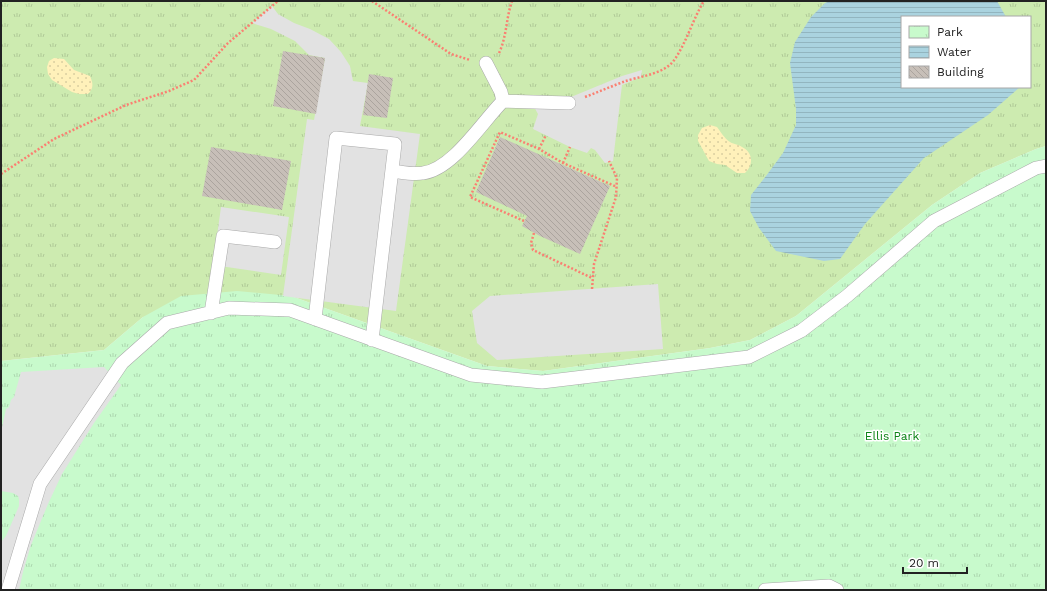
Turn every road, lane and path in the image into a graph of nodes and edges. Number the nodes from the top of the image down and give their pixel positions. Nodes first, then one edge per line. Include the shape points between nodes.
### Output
1 (278, 1) edge
2 (372, 1) edge
3 (512, 1) edge
4 (704, 1) edge
5 (486, 63) junction
6 (503, 101) junction
7 (569, 104) joint
8 (546, 135) dead end
9 (570, 147) dead end
10 (540, 149) junction
11 (609, 161) dead end
12 (563, 162) junction
13 (1046, 166) edge
14 (392, 171) junction
15 (1, 174) edge
16 (617, 186) junction
17 (524, 221) dead end
18 (534, 233) dead end
19 (275, 242) dead end
20 (592, 278) junction
21 (592, 288) dead end
22 (211, 312) junction
23 (315, 319) junction
24 (372, 340) junction
25 (8, 590) edge
26 (765, 590) edge
27 (837, 590) edge

1 - 15 path via 228,44 194,80 126,105 54,138
2 - 5 path via 451,54
3 - 5 path via 500,52 492,61
4 - 7 path via 674,60 658,72 624,82
5 - 6 lane
6 - 7 lane
6 - 14 lane via 459,151 436,169 422,173
8 - 10 path
9 - 12 path
10 - 12 path
10 - 17 path via 500,132 470,197
11 - 16 path via 617,178
12 - 16 path
13 - 24 lane via 1036,168 934,221 847,296 801,331 748,358 542,382 471,375
14 - 23 lane via 395,144 336,138
14 - 24 lane
16 - 20 path
18 - 20 path via 531,243 533,250
19 - 22 lane via 223,236
20 - 21 path
22 - 23 lane via 229,308 290,310
22 - 25 lane via 167,323 122,363 40,484
23 - 24 lane
26 - 27 lane via 829,586

